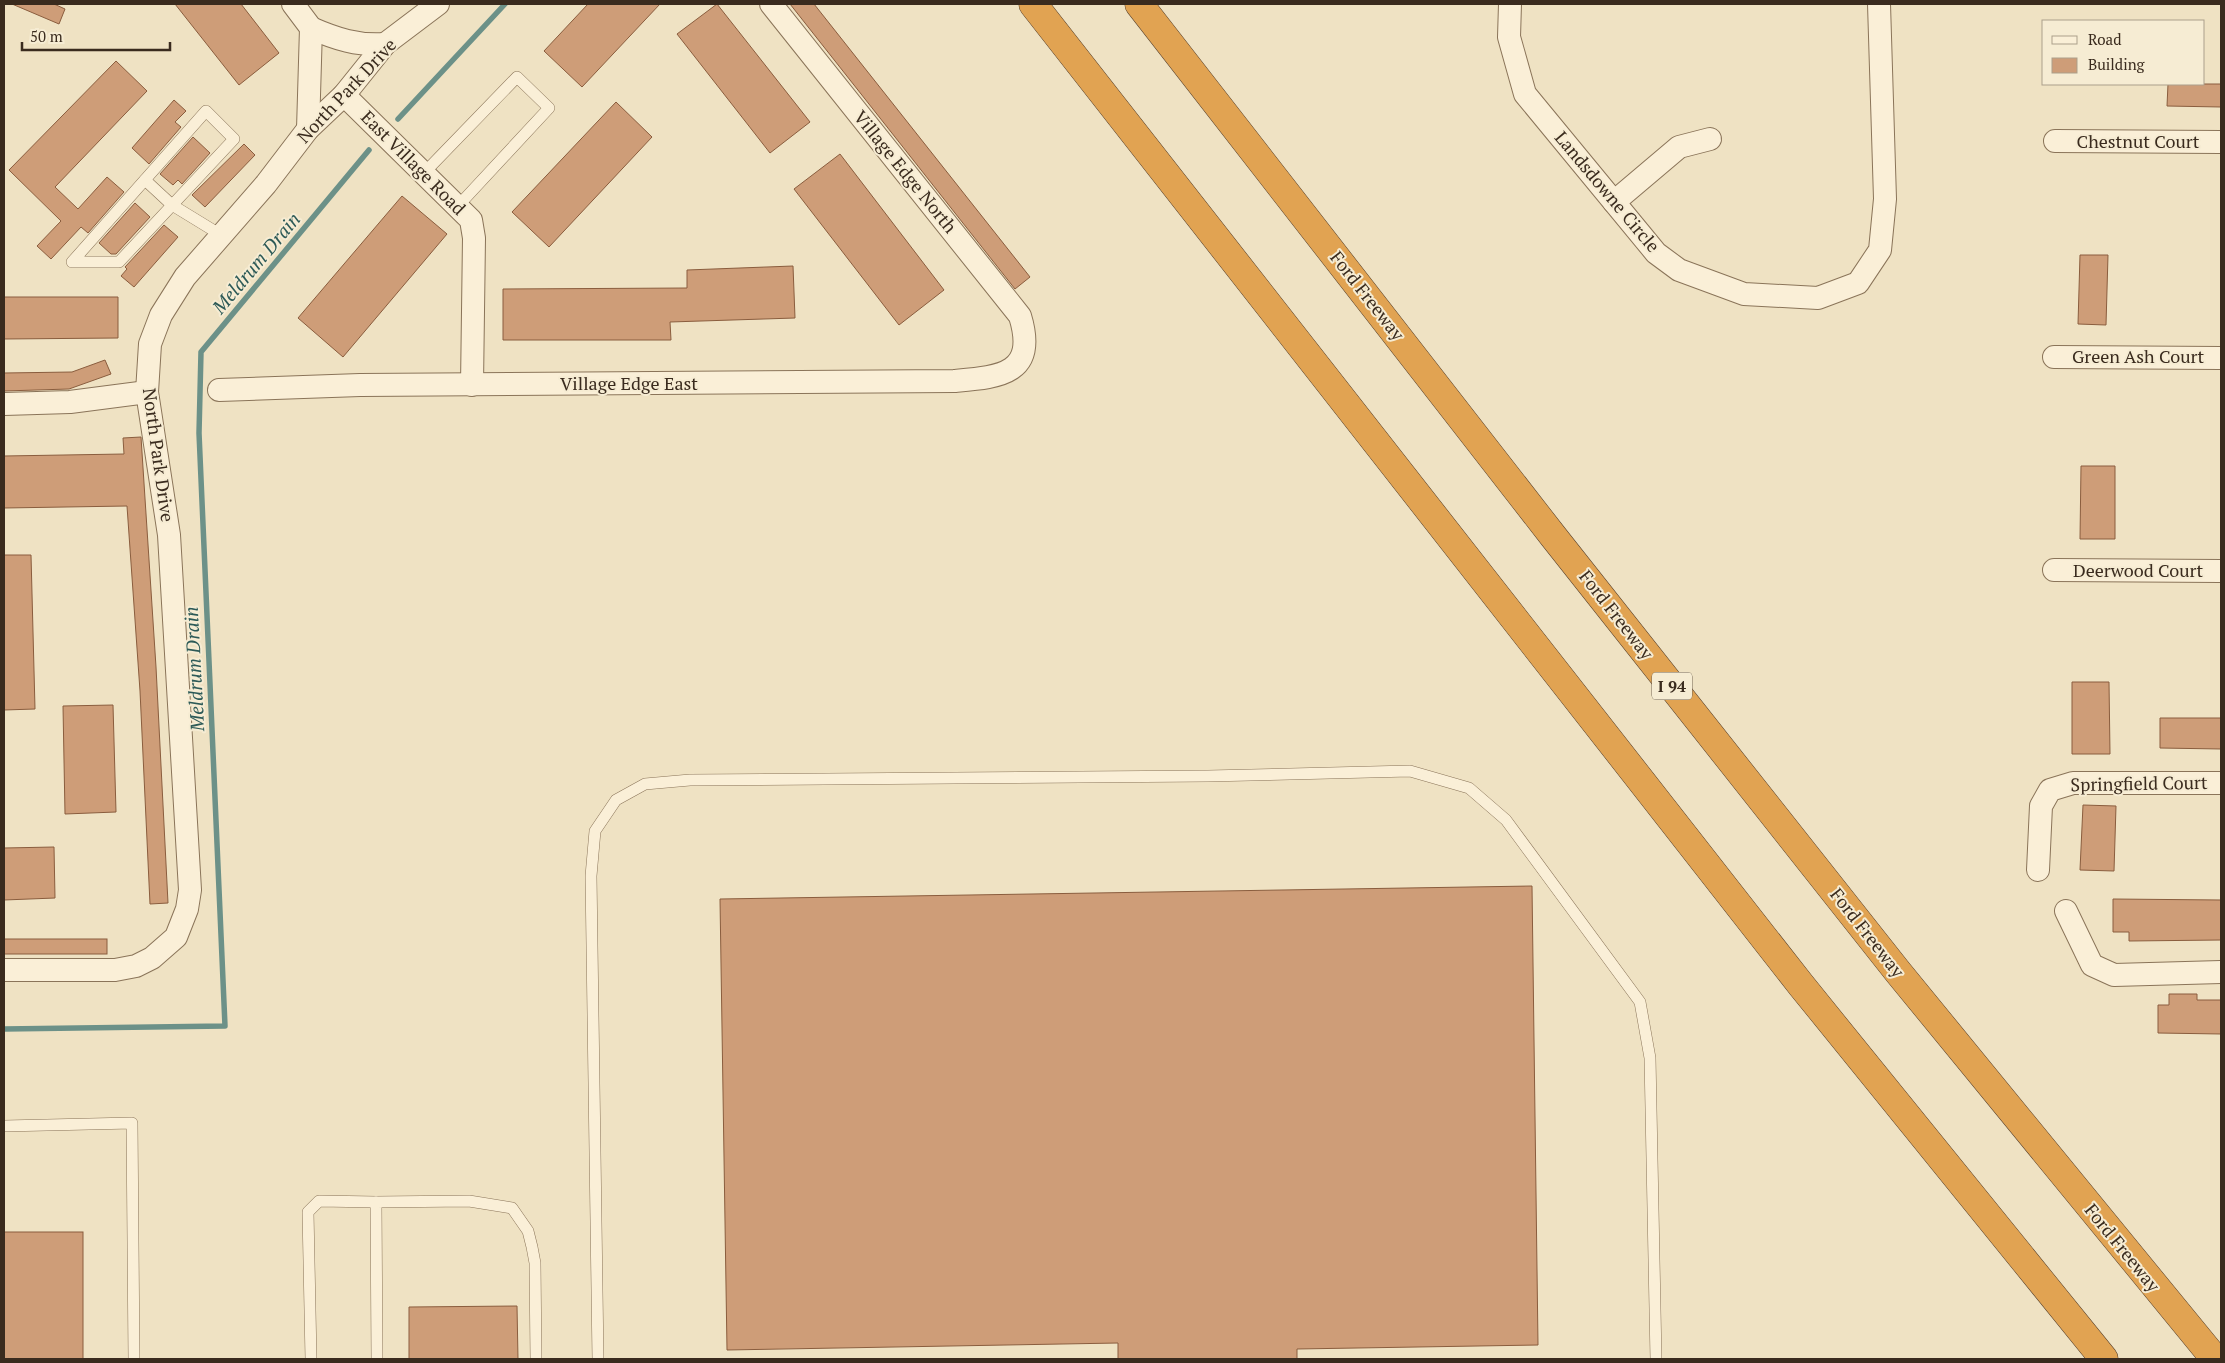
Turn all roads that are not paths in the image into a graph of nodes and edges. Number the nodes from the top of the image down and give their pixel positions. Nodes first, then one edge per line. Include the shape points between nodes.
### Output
1 (293, 4) edge
2 (438, 4) edge
3 (771, 4) edge
4 (1033, 4) edge
5 (1139, 4) edge
6 (1510, 4) edge
7 (1879, 4) edge
8 (311, 28) junction
9 (385, 44) junction
10 (344, 95) junction
11 (308, 129) junction
12 (1710, 139) dead end
13 (2055, 141) dead end
14 (2221, 142) edge
15 (424, 172) junction
16 (145, 180) junction
17 (1614, 202) junction
18 (172, 205) junction
19 (458, 206) junction
20 (221, 235) junction
21 (1024, 347) joint
22 (2054, 357) dead end
23 (2221, 358) edge
24 (472, 385) junction
25 (219, 390) dead end
26 (147, 392) junction
27 (4, 404) edge
28 (2054, 570) dead end
29 (2221, 571) edge
30 (2221, 783) edge
31 (2038, 870) dead end
32 (2066, 911) dead end
33 (4, 970) edge
34 (2221, 972) edge
35 (4, 1126) edge
36 (376, 1202) junction
37 (134, 1359) edge
38 (311, 1359) edge
39 (377, 1359) edge
40 (536, 1359) edge
41 (598, 1359) edge
42 (1656, 1359) edge
43 (2104, 1359) edge
44 (2215, 1359) edge

1 - 8 street
2 - 9 street, North Park Drive
3 - 21 street, Village Edge North via 1020,316 1025,334
4 - 43 highway via 1801,986
5 - 44 highway, Ford Freeway / I 94 via 1898,972
6 - 17 street, Landsdowne Circle via 1509,37 1525,94
7 - 17 street, Landsdowne Circle via 1885,199 1880,250 1858,284 1818,298 1744,294 1679,270 1656,253
8 - 9 street via 339,40 367,45
8 - 11 street
9 - 10 street, North Park Drive
10 - 11 street, North Park Drive
10 - 15 street, East Village Road
11 - 20 street, North Park Drive
12 - 17 street via 1679,147
13 - 14 street, Chestnut Court
15 - 19 street, East Village Road
15 - 19 lane via 517,78 549,108
16 - 18 lane
16 - 18 lane via 206,111 234,139
16 - 18 lane via 72,262 119,262
18 - 20 lane
19 - 24 street, East Village Road via 471,220 474,238
20 - 26 street, North Park Drive via 186,277 161,315 150,344
21 - 24 street, Village Edge East via 1010,371 985,379
22 - 23 street, Green Ash Court
24 - 25 street, Village Edge East
26 - 27 street via 70,402
26 - 33 street, North Park Drive via 169,535 190,890 183,923 165,948 136,966 115,970
28 - 29 street, Deerwood Court
30 - 31 street, Springfield Court via 2073,783 2050,790 2041,806
32 - 34 street via 2092,965 2114,975
35 - 37 lane via 132,1123
36 - 38 lane via 319,1201 308,1212
36 - 39 lane
36 - 40 lane via 469,1201 512,1208 528,1231 535,1263
41 - 42 lane via 592,876 595,831 616,800 645,784 690,780 1410,771 1469,788 1506,820 1640,1002 1650,1058

